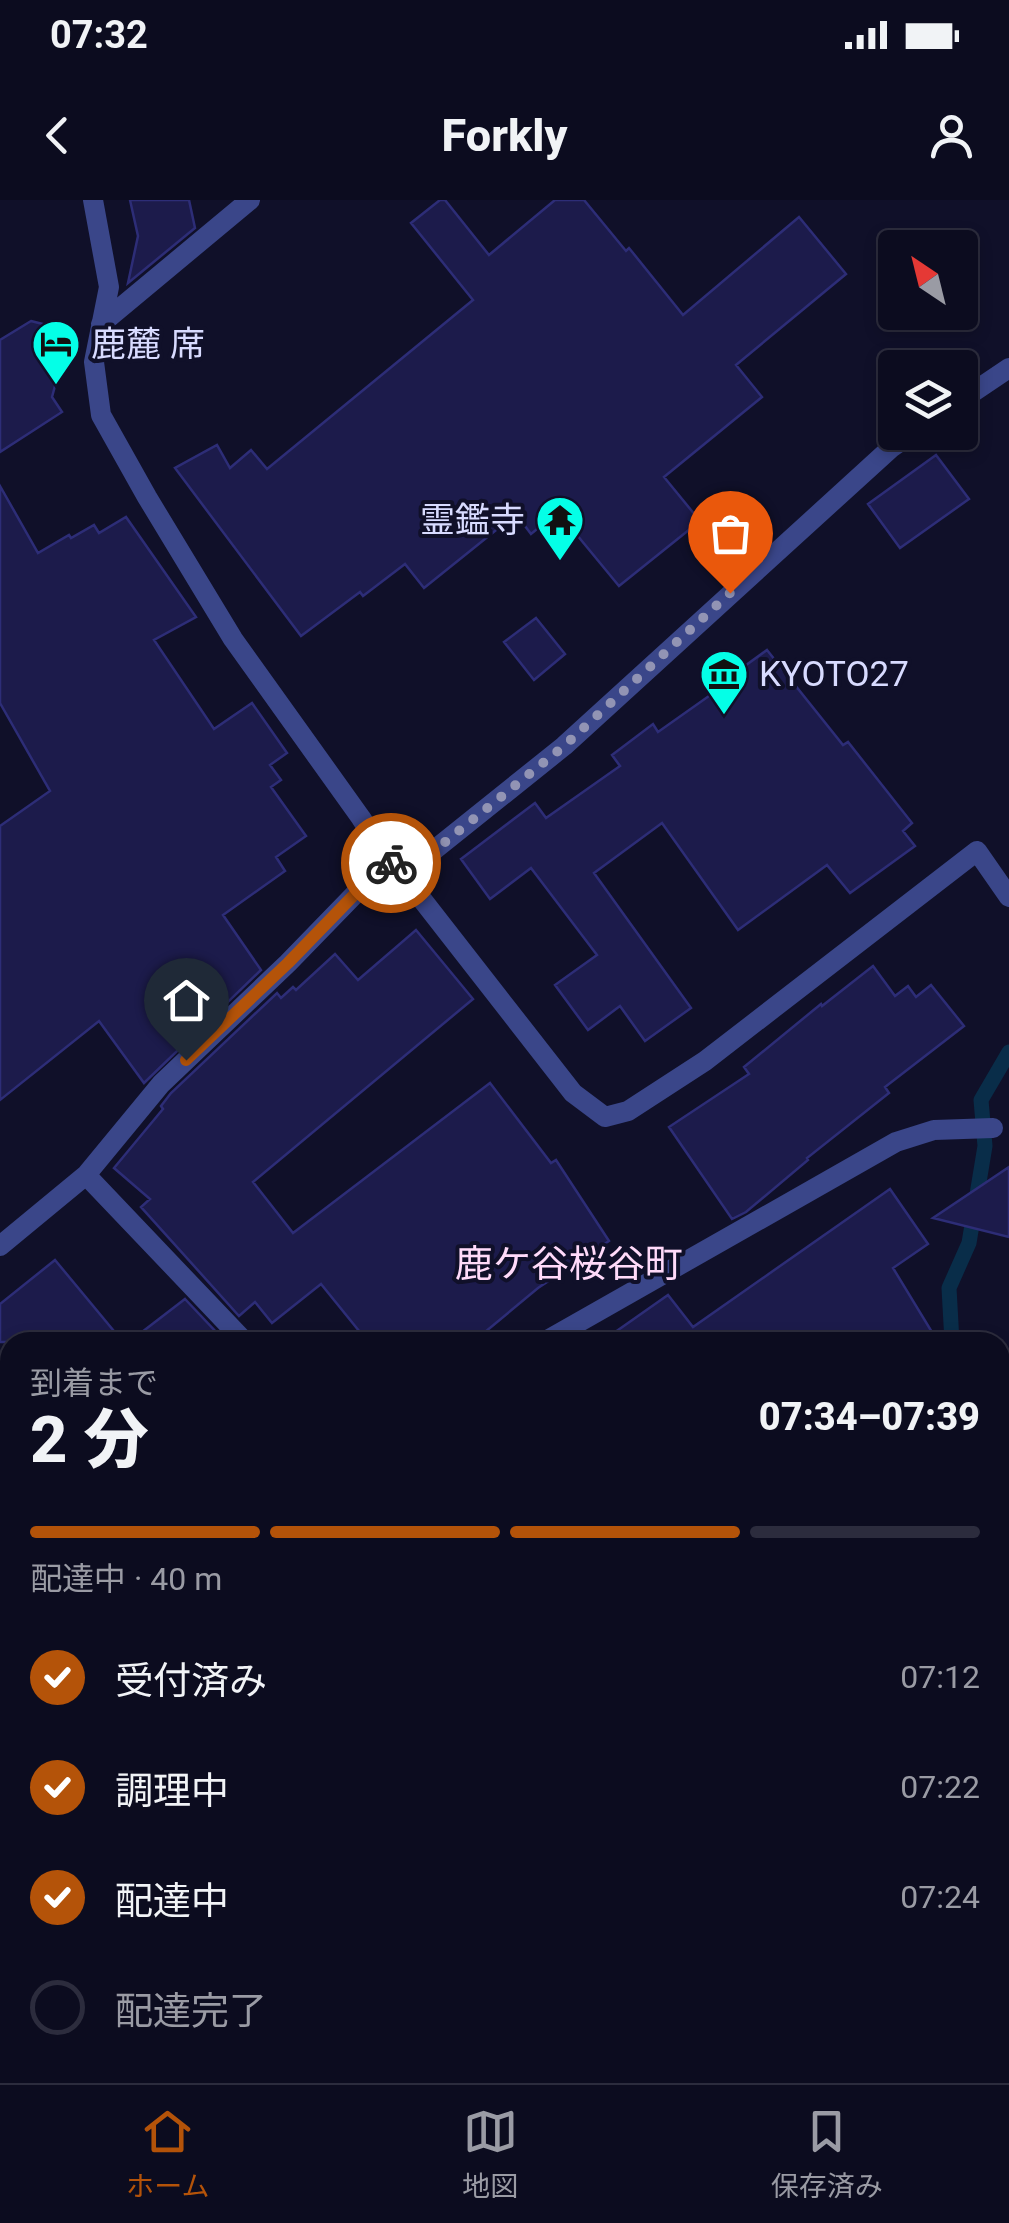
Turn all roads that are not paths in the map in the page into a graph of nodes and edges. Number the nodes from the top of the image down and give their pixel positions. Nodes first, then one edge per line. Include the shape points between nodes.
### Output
1 (93, 200) edge
2 (250, 200) edge
3 (101, 324) junction
4 (1009, 368) edge
5 (978, 389) edge
6 (889, 450) edge
7 (396, 868) junction
8 (1009, 897) edge
9 (983, 1128) dead end
10 (86, 1175) junction
11 (0, 1246) edge
12 (235, 1332) edge
13 (562, 1332) edge

1 - 3 street via 108,287
2 - 3 street
3 - 7 street via 94,362 101,415 233,638
4 - 5 street
6 - 7 street via 564,746
7 - 8 street via 573,1093 605,1117 628,1111 706,1061 977,850
7 - 10 street via 161,1084
9 - 13 street via 934,1130 896,1142
10 - 11 street
10 - 12 street

